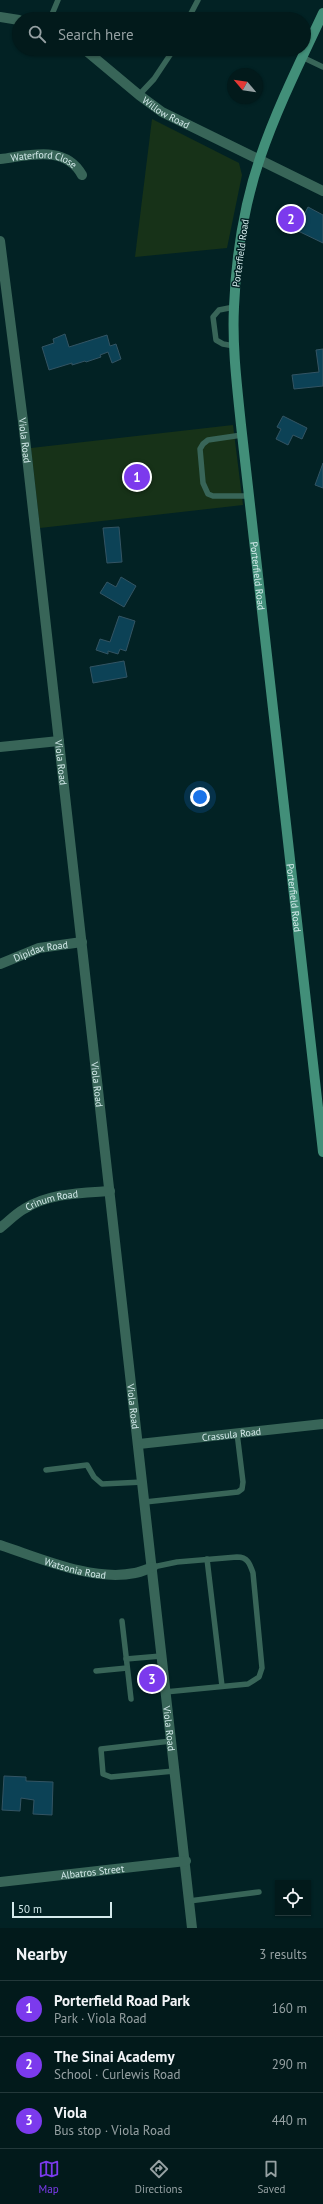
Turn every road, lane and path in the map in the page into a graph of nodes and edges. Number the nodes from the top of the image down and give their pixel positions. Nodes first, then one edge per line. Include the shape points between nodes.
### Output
1 (58, 0) edge
2 (198, 0) edge
3 (53, 12) edge
4 (192, 12) edge
5 (323, 12) edge
6 (0, 17) edge
7 (12, 19) edge
8 (311, 37) edge
9 (92, 56) edge
10 (169, 56) edge
11 (302, 56) joint
12 (323, 67) edge
13 (139, 95) junction
14 (260, 158) junction
15 (0, 159) edge
16 (82, 175) dead end
17 (323, 191) edge
18 (0, 241) edge
19 (5, 306) edge
20 (234, 307) junction
21 (234, 346) junction
22 (242, 435) junction
23 (248, 496) junction
24 (59, 741) junction
25 (0, 747) edge
26 (82, 942) junction
27 (0, 964) edge
28 (323, 1152) edge
29 (110, 1190) junction
30 (0, 1228) edge
31 (323, 1424) edge
32 (237, 1433) junction
33 (139, 1444) junction
34 (46, 1470) dead end
35 (143, 1482) junction
36 (145, 1502) junction
37 (0, 1545) edge
38 (207, 1559) junction
39 (153, 1567) junction
40 (122, 1621) dead end
41 (161, 1656) junction
42 (126, 1659) junction
43 (127, 1668) junction
44 (96, 1671) dead end
45 (222, 1686) junction
46 (166, 1692) junction
47 (131, 1699) dead end
48 (171, 1741) junction
49 (174, 1771) junction
50 (186, 1861) junction
51 (0, 1882) edge
52 (259, 1892) dead end
53 (189, 1901) junction
54 (192, 1928) edge

1 - 3 lane
2 - 4 lane
5 - 8 street, Porterfield Road
6 - 7 street
9 - 13 street, Willow Road
10 - 13 lane via 154,79
11 - 12 lane
11 - 14 street, Porterfield Road
13 - 14 street, Willow Road via 162,112
14 - 17 street, Willow Road
14 - 20 street, Porterfield Road via 247,206 237,267
15 - 16 street, Waterford Close via 58,155 75,164
18 - 19 street, Viola Road
19 - 24 street, Viola Road
20 - 21 street, Porterfield Road
20 - 21 lane via 219,310 213,316 216,340
21 - 22 street, Porterfield Road
22 - 23 street, Porterfield Road
22 - 23 lane via 208,440 203,444 200,449 203,483 208,494 213,496
23 - 28 street, Porterfield Road
24 - 25 street
24 - 26 street, Viola Road
26 - 27 street, Dipidax Road via 38,948
26 - 29 street, Viola Road
29 - 30 street, Crinum Road via 41,1200 24,1209
29 - 33 street, Viola Road
31 - 32 street, Crassula Road
32 - 33 street, Crassula Road
32 - 36 lane via 242,1489 238,1492
33 - 35 street, Viola Road
34 - 35 lane via 87,1465 102,1484
35 - 36 street, Viola Road
36 - 39 street, Viola Road
37 - 39 street, Watsonia Road via 73,1568 99,1573 135,1573
38 - 39 lane
38 - 45 lane
38 - 45 lane via 244,1558 251,1565 253,1573 261,1674 248,1684
39 - 41 street, Viola Road
40 - 42 lane
41 - 42 lane
41 - 46 street, Viola Road
42 - 43 lane
43 - 44 lane
43 - 47 lane
45 - 46 lane
46 - 48 street, Viola Road
48 - 49 street, Viola Road
48 - 49 lane via 101,1749 103,1774 111,1777
49 - 50 street, Viola Road
50 - 51 street, Albatros Street
50 - 53 street, Viola Road
52 - 53 lane
53 - 54 street, Viola Road

